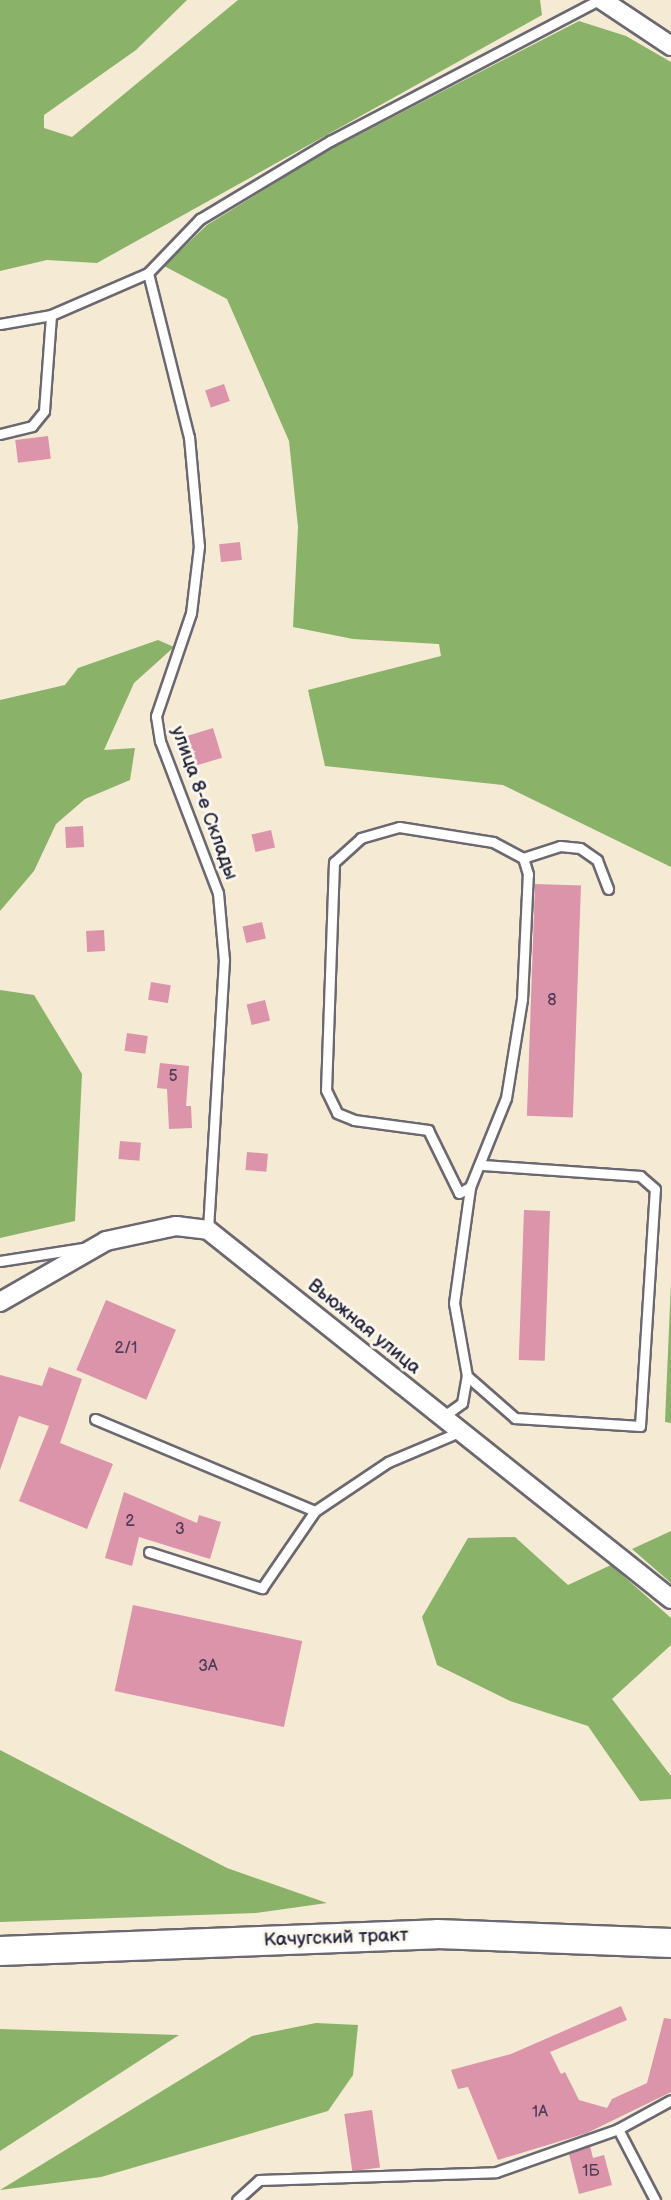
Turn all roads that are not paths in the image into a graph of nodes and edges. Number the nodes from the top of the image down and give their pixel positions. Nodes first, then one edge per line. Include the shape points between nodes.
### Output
1 (600, 0) edge
2 (671, 46) edge
3 (148, 273) junction
4 (51, 315) junction
5 (0, 324) edge
6 (0, 434) edge
7 (523, 858) junction
8 (608, 889) dead end
9 (484, 1165) junction
10 (470, 1187) junction
11 (208, 1230) junction
12 (91, 1247) junction
13 (0, 1261) edge
14 (0, 1302) edge
15 (467, 1377) junction
16 (444, 1416) junction
17 (94, 1419) dead end
18 (459, 1432) junction
19 (315, 1511) junction
20 (149, 1552) dead end
21 (671, 1599) edge
22 (671, 1943) edge
23 (0, 1951) edge
24 (671, 2100) edge
25 (618, 2129) junction
26 (237, 2200) edge
27 (655, 2200) edge

1 - 2 street
1 - 3 lane via 330,141 212,212
3 - 4 lane
3 - 11 lane, улица 8-е Склады via 189,437 198,546 191,613 156,716 160,741 218,893 223,972
4 - 5 lane
4 - 6 lane via 44,411 32,426
7 - 8 lane via 560,846 580,848 597,860
7 - 9 lane via 529,905 522,999 506,1098
7 - 10 lane via 455,831 400,827 361,838 334,862 326,1090 332,1105 354,1120 421,1125 459,1192
9 - 10 lane
9 - 15 lane via 640,1176 655,1189 640,1426 515,1418
10 - 15 lane via 454,1303
11 - 12 street via 149,1229
11 - 16 street, Вьюжная улица
12 - 13 lane
12 - 14 street
15 - 16 lane via 462,1402
16 - 18 street, Вьюжная улица
17 - 19 lane
18 - 19 lane via 388,1462
18 - 21 street, Вьюжная улица
19 - 20 lane via 261,1588
22 - 23 main road, Качугский тракт via 436,1934
24 - 25 lane
25 - 26 lane via 496,2172 259,2180
25 - 27 lane

